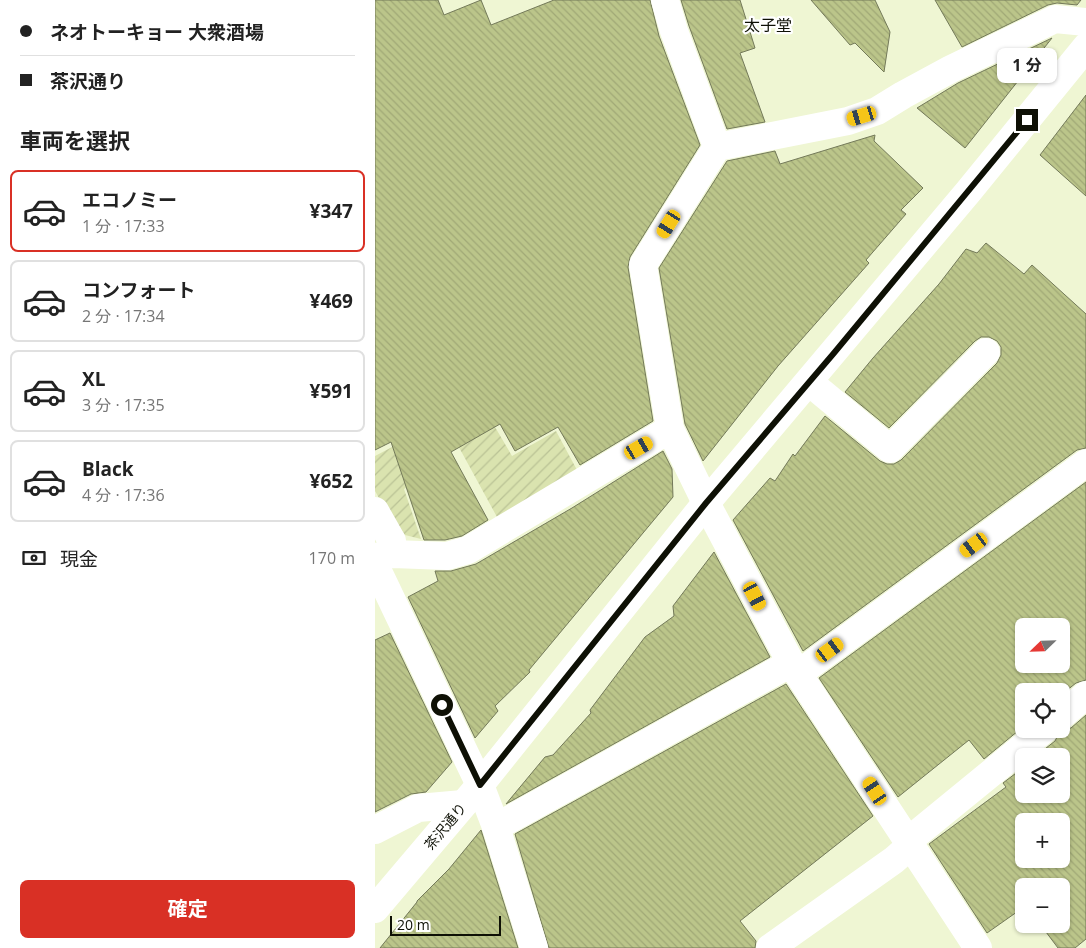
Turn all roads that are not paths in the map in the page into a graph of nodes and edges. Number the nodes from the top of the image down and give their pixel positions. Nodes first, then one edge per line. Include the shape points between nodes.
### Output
1 (665, 0) edge
2 (1086, 22) edge
3 (1086, 47) edge
4 (717, 147) junction
5 (986, 352) dead end
6 (809, 382) junction
7 (670, 429) junction
8 (1086, 463) edge
9 (706, 503) junction
10 (375, 511) edge
11 (381, 559) edge
12 (795, 668) junction
13 (1086, 696) edge
14 (1070, 709) edge
15 (1034, 738) edge
16 (472, 794) junction
17 (497, 827) junction
18 (375, 830) edge
19 (909, 843) junction
20 (375, 909) edge
21 (533, 948) edge
22 (770, 948) edge
23 (978, 948) edge

1 - 4 street
2 - 4 street via 1055,19 951,69 877,112
3 - 6 street, 茶沢通り
4 - 7 street via 643,265
5 - 6 street via 890,449
6 - 9 street, 茶沢通り
7 - 9 street
7 - 11 street via 468,550 447,556
8 - 12 street
9 - 12 street
9 - 16 street, 茶沢通り
10 - 11 street via 393,541
11 - 16 street
12 - 17 street
12 - 19 street
13 - 14 street
15 - 19 street
16 - 17 street
16 - 18 street via 418,808
16 - 20 street, 茶沢通り
17 - 21 street
19 - 22 street via 894,860
19 - 23 street

